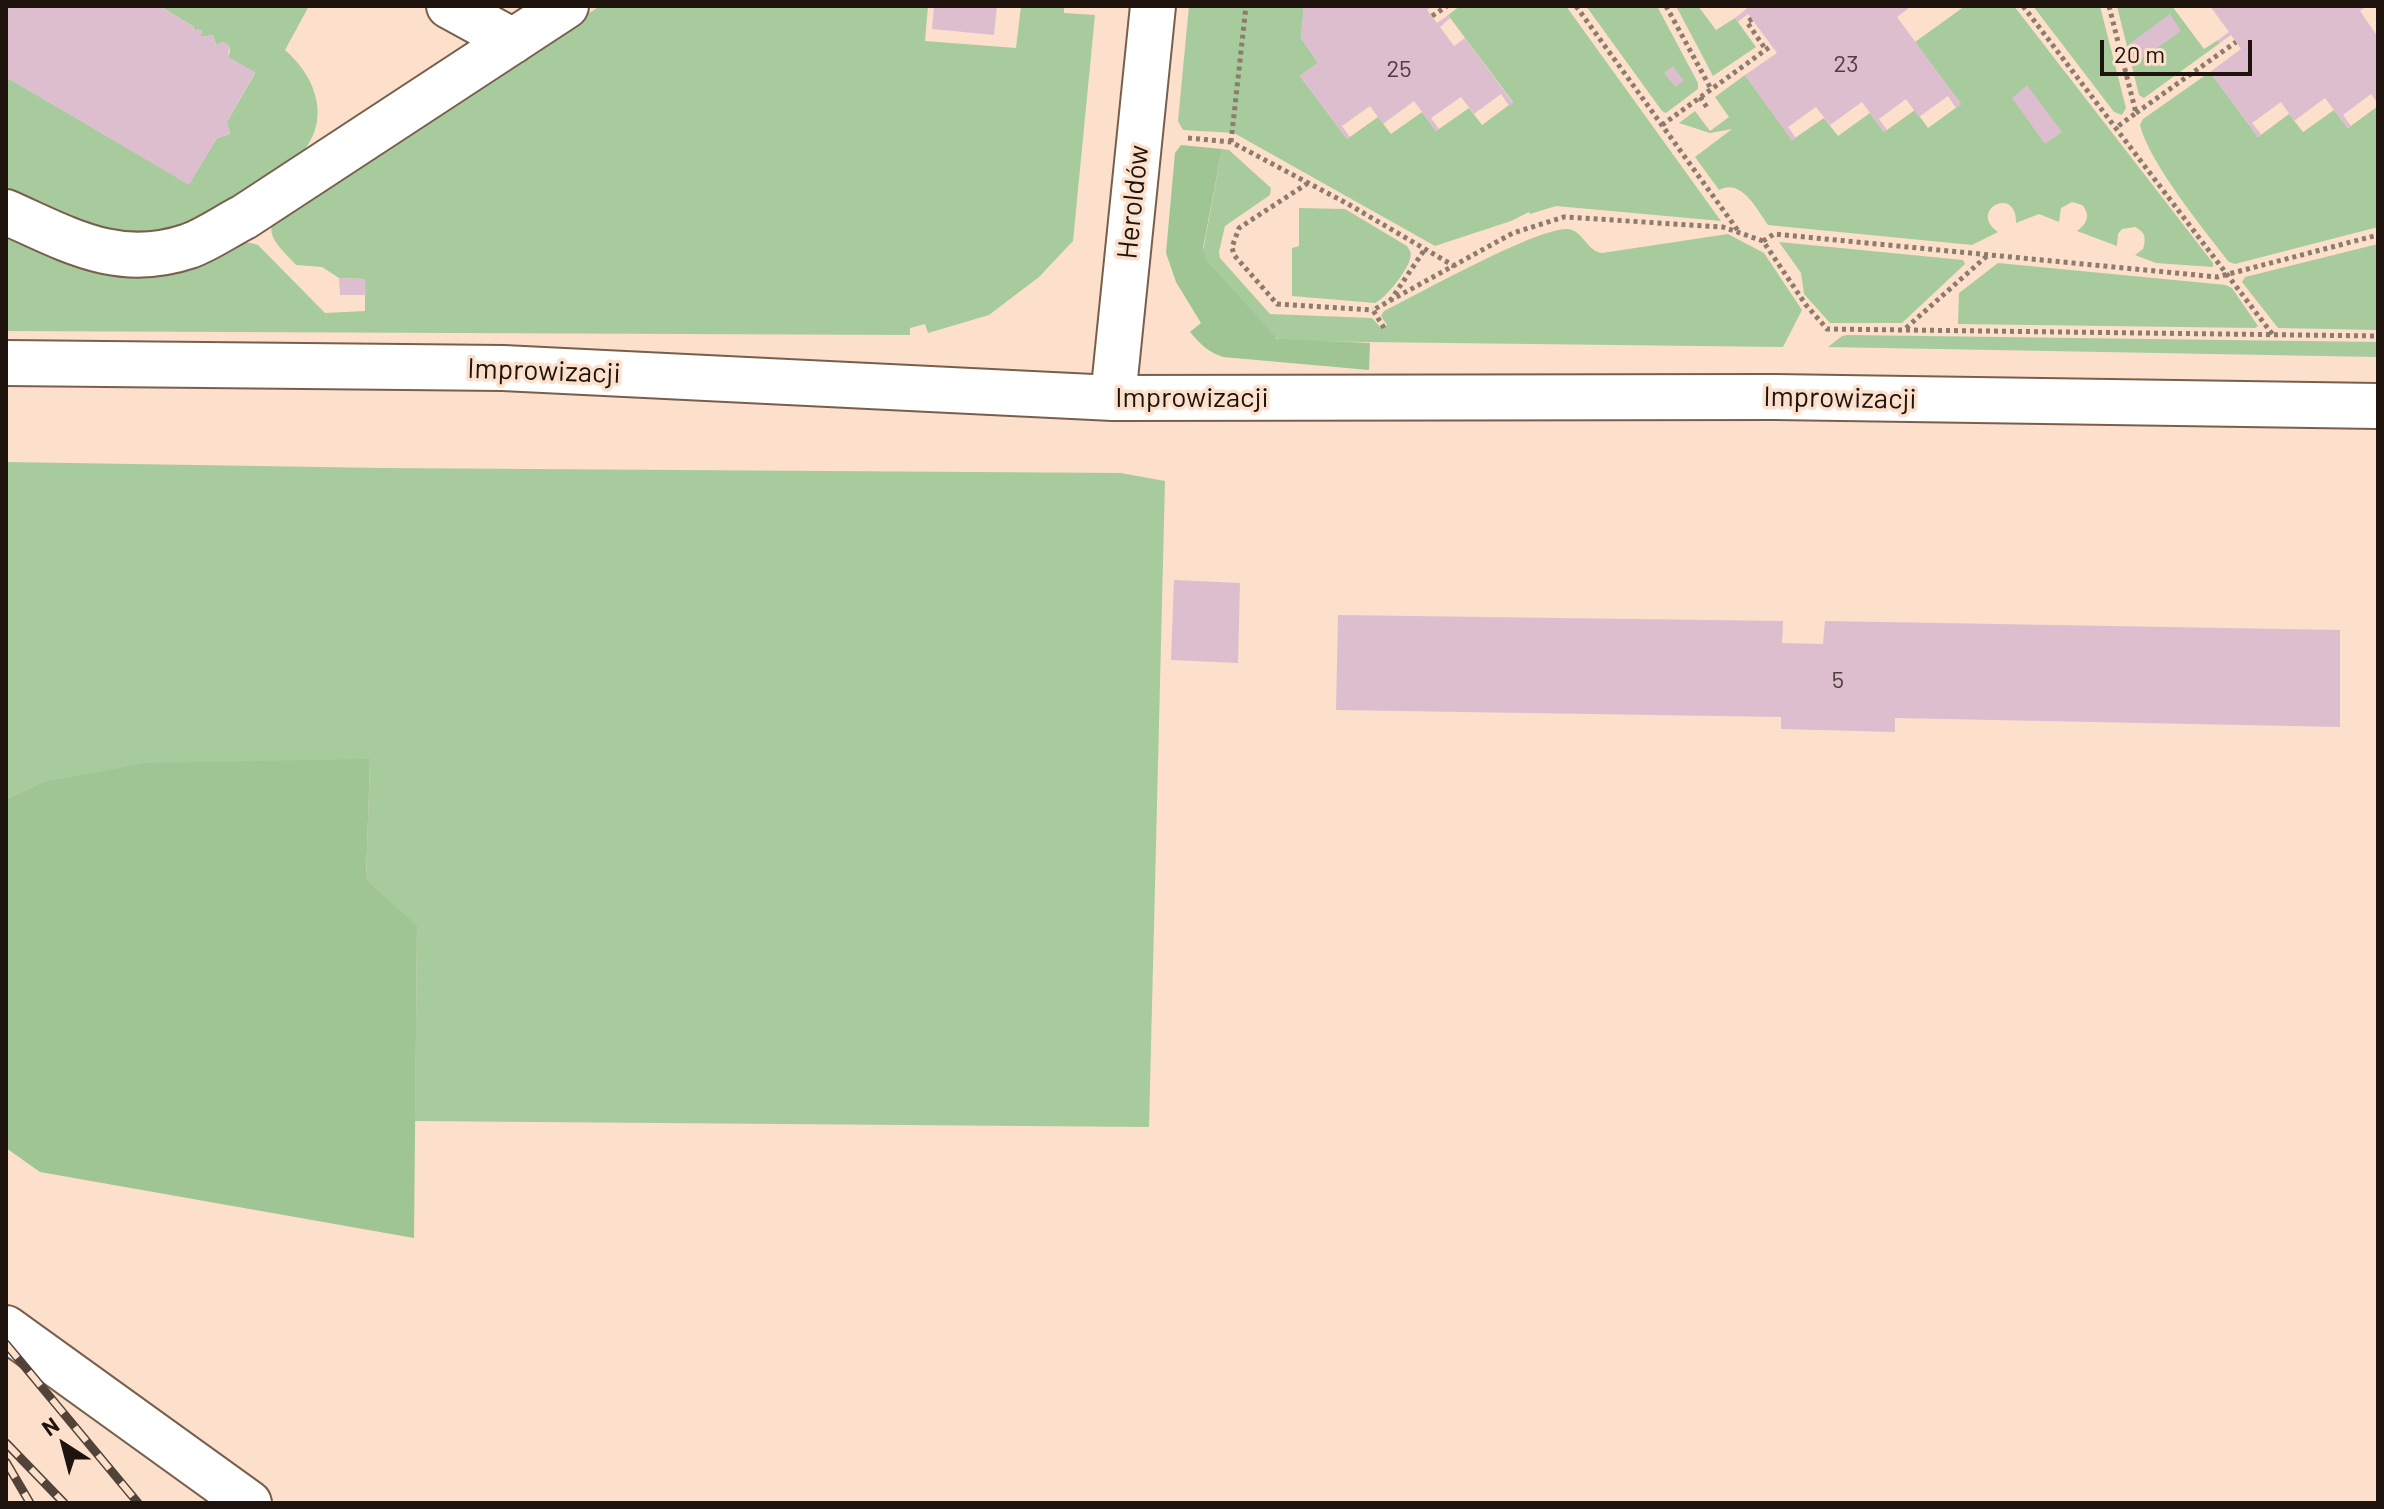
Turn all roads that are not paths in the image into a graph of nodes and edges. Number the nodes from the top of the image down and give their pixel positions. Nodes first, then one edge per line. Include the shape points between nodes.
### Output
1 (449, 6) edge
2 (566, 6) edge
3 (1153, 6) edge
4 (513, 41) junction
5 (6, 212) edge
6 (6, 363) edge
7 (1113, 398) junction
8 (2378, 406) edge
9 (6, 1328) edge
10 (249, 1503) edge

1 - 4 street
2 - 4 street
3 - 7 street, Heroldów
4 - 5 street via 244,217 191,245 142,255 94,251
6 - 7 street, Improwizacji via 503,368
7 - 8 street, Improwizacji via 1775,397
9 - 10 street

